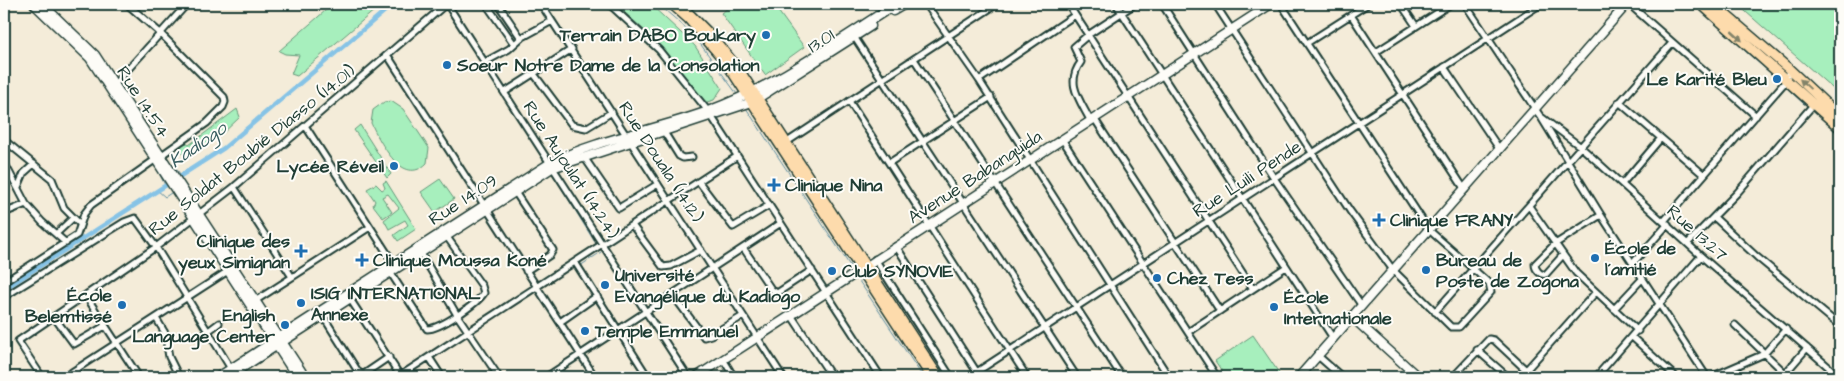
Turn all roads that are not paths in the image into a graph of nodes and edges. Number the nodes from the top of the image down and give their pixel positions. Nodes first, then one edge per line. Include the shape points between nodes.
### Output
1 (34, 4) edge
2 (42, 4) edge
3 (127, 4) edge
4 (187, 4) edge
5 (446, 4) edge
6 (486, 4) edge
7 (498, 4) edge
8 (541, 4) edge
9 (608, 4) edge
10 (671, 4) edge
11 (680, 4) edge
12 (896, 4) edge
13 (905, 4) edge
14 (926, 4) edge
15 (997, 4) edge
16 (1068, 4) edge
17 (1116, 4) edge
18 (1135, 4) edge
19 (1162, 4) edge
20 (1215, 4) edge
21 (1271, 4) edge
22 (1281, 4) edge
23 (1368, 4) edge
24 (1401, 4) edge
25 (1451, 4) edge
26 (1465, 4) edge
27 (1541, 4) edge
28 (1628, 4) edge
29 (1700, 4) edge
30 (1713, 4) edge
31 (1122, 12) junction
32 (1075, 15) junction
33 (1350, 15) junction
34 (552, 21) junction
35 (1416, 26) junction
36 (1231, 28) junction
37 (160, 32) junction
38 (853, 34) junction
39 (1088, 35) junction
40 (949, 36) junction
41 (521, 38) junction
42 (1488, 38) junction
43 (1307, 43) junction
44 (1672, 43) junction
45 (514, 44) junction
46 (572, 49) junction
47 (1376, 52) junction
48 (1194, 53) junction
49 (388, 56) junction
50 (914, 59) junction
51 (484, 62) junction
52 (1444, 67) junction
53 (1789, 69) junction
54 (534, 74) junction
55 (1163, 74) junction
56 (882, 80) junction
57 (979, 80) junction
58 (1786, 81) junction
59 (112, 87) junction
60 (505, 92) junction
61 (1402, 94) junction
62 (1128, 95) junction
63 (753, 97) junction
64 (990, 97) junction
65 (849, 101) junction
66 (1619, 102) junction
67 (1813, 105) junction
68 (612, 112) junction
69 (1538, 113) junction
70 (710, 114) junction
71 (1756, 116) junction
72 (1840, 117) edge
73 (1092, 119) junction
74 (955, 120) junction
75 (1360, 122) junction
76 (306, 127) junction
77 (1840, 128) edge
78 (664, 132) junction
79 (1661, 138) junction
80 (628, 139) junction
81 (1062, 139) junction
82 (4, 140) edge
83 (787, 142) junction
84 (924, 142) junction
85 (1581, 147) junction
86 (1500, 150) junction
87 (1313, 153) junction
88 (584, 156) junction
89 (692, 157) dead end
90 (736, 157) junction
91 (159, 159) junction
92 (1029, 160) junction
93 (4, 162) edge
94 (1568, 162) junction
95 (889, 163) junction
96 (34, 164) junction
97 (551, 166) junction
98 (1704, 175) junction
99 (1274, 178) junction
100 (699, 182) junction
101 (994, 182) junction
102 (658, 184) junction
103 (1622, 184) junction
104 (234, 187) junction
105 (18, 188) junction
106 (1465, 190) junction
107 (515, 192) junction
108 (1242, 199) junction
109 (670, 201) junction
110 (963, 203) junction
111 (26, 204) junction
112 (768, 206) junction
113 (1529, 206) junction
114 (486, 208) junction
115 (4, 213) edge
116 (196, 215) junction
117 (1601, 215) junction
118 (1714, 217) junction
119 (73, 218) junction
120 (1209, 221) junction
121 (781, 223) junction
122 (1666, 223) junction
123 (80, 224) junction
124 (632, 225) junction
125 (928, 226) junction
126 (370, 227) junction
127 (1429, 230) junction
128 (57, 233) junction
129 (447, 237) junction
130 (66, 243) junction
131 (1175, 243) junction
132 (1688, 243) junction
133 (602, 244) junction
134 (1555, 244) junction
135 (896, 246) junction
136 (156, 247) junction
137 (744, 249) junction
138 (700, 250) junction
139 (419, 251) junction
140 (1563, 255) junction
141 (1701, 256) junction
142 (875, 259) junction
143 (575, 262) junction
144 (1633, 263) junction
145 (1142, 264) junction
146 (863, 267) junction
147 (1286, 267) junction
148 (714, 268) junction
149 (1474, 268) junction
150 (391, 269) junction
151 (812, 270) junction
152 (1393, 270) junction
153 (228, 271) junction
154 (526, 271) junction
155 (292, 277) junction
156 (1642, 279) junction
157 (4, 282) edge
158 (1109, 286) junction
159 (536, 288) junction
160 (1253, 289) junction
161 (826, 291) junction
162 (1596, 292) junction
163 (673, 295) junction
164 (86, 296) junction
165 (597, 296) junction
166 (4, 298) edge
167 (186, 299) junction
168 (350, 299) junction
169 (255, 301) junction
170 (1659, 305) junction
171 (1076, 306) junction
172 (1362, 306) junction
173 (1614, 308) junction
174 (1220, 310) junction
175 (1435, 312) junction
176 (646, 313) junction
177 (457, 315) junction
178 (791, 315) junction
179 (54, 316) junction
180 (323, 316) junction
181 (743, 316) junction
182 (1352, 317) junction
183 (156, 318) junction
184 (560, 322) junction
185 (219, 323) dead end
186 (1735, 325) dead end
187 (106, 326) junction
188 (1840, 326) edge
189 (1045, 328) junction
190 (1786, 329) junction
191 (619, 330) junction
192 (1638, 331) junction
193 (207, 332) junction
194 (468, 332) junction
195 (1188, 332) junction
196 (757, 336) junction
197 (1632, 337) junction
198 (1333, 338) junction
199 (278, 342) junction
200 (117, 344) junction
201 (1807, 348) junction
202 (1477, 350) junction
203 (1010, 351) junction
204 (581, 354) junction
205 (1764, 354) junction
206 (1317, 355) junction
207 (389, 357) junction
208 (428, 357) junction
209 (723, 359) junction
210 (75, 370) junction
211 (1526, 370) junction
212 (1738, 372) dead end
213 (232, 374) edge
214 (553, 375) edge
215 (978, 375) edge
216 (1784, 375) edge
217 (42, 377) edge
218 (64, 377) edge
219 (80, 377) edge
220 (139, 377) edge
221 (175, 377) edge
222 (218, 377) edge
223 (297, 377) edge
224 (305, 377) edge
225 (400, 377) edge
226 (442, 377) edge
227 (499, 377) edge
228 (546, 377) edge
229 (596, 377) edge
230 (648, 377) edge
231 (688, 377) edge
232 (696, 377) edge
233 (734, 377) edge
234 (783, 377) edge
235 (832, 377) edge
236 (881, 377) edge
237 (931, 377) edge
238 (939, 377) edge
239 (951, 377) edge
240 (969, 377) edge
241 (1027, 377) edge
242 (1076, 377) edge
243 (1122, 377) edge
244 (1169, 377) edge
245 (1217, 377) edge
246 (1299, 377) edge
247 (1342, 377) edge
248 (1418, 377) edge
249 (1453, 377) edge
250 (1508, 377) edge
251 (1520, 377) edge
252 (1596, 377) edge
253 (1676, 377) edge
254 (1709, 377) edge
255 (1733, 377) edge
256 (1840, 377) edge

1 - 59 street, Rue 14.54 via 87,55
2 - 59 street, Rue 14.54 via 88,47
3 - 37 street
4 - 37 street
5 - 49 street, Rue Soldat Boubié Diasso (14.01)
5 - 51 street, Rue Aujoulat (14.24)
6 - 45 street
7 - 41 street
8 - 34 street, Rue Douala (14.12)
9 - 70 street via 659,50
10 - 63 main road via 716,50
11 - 63 main road via 718,43
12 - 38 street, 13.01
13 - 38 street, 13.01
14 - 40 street
15 - 40 street
16 - 32 street
17 - 31 street
18 - 31 street
19 - 48 street
20 - 36 street
21 - 36 street, Avenue Babanguida
22 - 43 street
23 - 33 street
24 - 35 street
25 - 35 street
26 - 42 street
27 - 42 street, Rue Luili Pende
28 - 44 street
28 - 69 street
29 -> 58 highway
30 - 53 highway
31 - 39 street
31 - 55 street
32 - 39 street
32 - 57 street
33 - 43 street
33 - 47 street
34 - 41 street
34 - 46 street, Rue Douala (14.12)
35 - 47 street
36 - 48 street, Avenue Babanguida
36 - 87 street
37 - 59 street
37 - 91 street via 224,97 225,102 219,113
38 - 56 street
38 - 63 street, 13.01
39 - 62 street
39 - 73 street via 1074,47 1081,62 1073,73 1074,88
40 - 50 street
40 - 57 street
41 - 45 street
42 - 52 street, Rue Luili Pende
42 - 69 street
43 - 75 street
44 - 66 street
44 - 71 street
45 - 51 street
46 - 54 street
46 - 68 street, Rue Douala (14.12)
47 - 61 street
48 - 55 street, Avenue Babanguida
48 - 99 street
49 - 76 street, Rue Soldat Boubié Diasso (14.01)
49 - 114 street
50 - 56 street
50 - 74 street
51 - 60 street, Rue Aujoulat (14.24)
52 - 61 street, Rue Luili Pende
52 - 86 street
53 - 58 street
72 -> 53 highway
54 - 60 street
54 - 68 street via 572,125 586,128
55 - 62 street, Avenue Babanguida
55 - 108 street
56 - 65 street
56 - 84 street
57 - 64 street
58 - 67 highway
58 - 71 street
59 - 91 street, Rue 14.54
60 - 97 street, Rue Aujoulat (14.24)
61 - 75 street, Rue Luili Pende
61 - 106 street
62 - 73 street, Avenue Babanguida
62 - 120 street
63 - 70 street, Rue 14.09
63 - 83 main road
63 - 146 main road
64 - 74 street
64 - 92 street
65 - 83 street
65 - 95 street
66 - 79 street
66 - 85 street
67 - 77 highway
67 - 118 street
68 - 80 street, Rue Douala (14.12)
69 - 85 street, Rue 13.27
69 - 86 street
69 - 94 street
70 - 78 street, Rue 14.09
70 - 80 street, Rue 14.09
70 - 90 street
71 - 98 street
73 - 81 street, Avenue Babanguida
73 - 131 street
74 - 84 street
74 - 101 street
75 - 87 street, Rue Luili Pende
75 - 127 street
76 - 104 street, Rue Soldat Boubié Diasso (14.01)
76 - 126 street
78 - 80 street, Rue 14.09
78 - 89 street via 680,156
79 - 98 street
79 - 103 street
80 - 88 street, Rue 14.09
80 - 97 street, Rue 14.09
80 - 102 street, Rue Douala (14.12)
81 - 92 street, Avenue Babanguida
81 - 145 street
82 - 96 street
83 - 146 main road
84 - 95 street
84 - 110 street
85 - 94 street
85 - 103 street, Rue 13.27
86 - 106 street
87 - 99 street, Rue Luili Pende
87 - 152 street
88 - 97 street, Rue 14.09
88 - 102 street via 619,208
90 - 100 street
90 - 112 street
91 - 116 street, Rue 14.54
91 - 123 street via 91,205
92 - 101 street, Avenue Babanguida
92 - 158 street
93 - 105 street
94 - 113 street
94 - 117 street
95 - 125 street
96 - 105 street via 19,180
96 - 119 street via 52,178 64,208
97 - 107 street, Rue 14.09
97 - 114 street, Rue 14.09
97 - 133 street, Rue Aujoulat (14.24)
98 - 122 street
99 - 108 street, Rue Luili Pende
99 - 172 street
100 - 109 street
100 - 112 street via 733,227
101 - 110 street, Avenue Babanguida
101 - 171 street
102 - 109 street, Rue Douala (14.12)
103 - 122 street, Rue 13.27
104 - 116 street, Rue Soldat Boubié Diasso (14.01)
104 - 155 street
105 - 111 street
106 - 127 street
107 - 114 street, Rue 14.09
107 - 154 street via 552,250 550,255
108 - 120 street, Rue Luili Pende
108 - 147 street
109 - 124 street
109 - 138 street, Rue Douala (14.12)
110 - 125 street, Avenue Babanguida
110 - 189 street
111 - 115 street
111 - 128 street
112 - 121 street
113 - 134 street
113 - 149 street
114 - 129 street, Rue 14.09
114 - 139 street, Rue 14.09
114 - 154 street
116 - 136 street, Rue Soldat Boubié Diasso (14.01)
116 - 153 street
116 - 169 street, Rue 14.54
117 - 134 street
117 - 144 street
118 - 132 street
118 - 188 street
119 - 123 street
119 - 128 street
120 - 131 street, Rue Luili Pende
120 - 160 street
121 - 137 street
121 - 151 street
122 - 132 street, Rue 13.27
122 - 144 street
123 - 130 street via 77,235
124 - 133 street
124 - 138 street via 663,267
125 - 135 street, Avenue Babanguida
125 - 203 street
126 - 150 street via 389,256
126 - 155 street
127 - 149 street
127 - 152 street
128 - 130 street
129 - 139 street, Rue 14.09
129 - 177 street via 484,289 480,299
130 - 157 street
131 - 145 street, Rue Luili Pende
131 - 174 street
132 - 141 street, Rue 13.27
133 - 143 street
133 - 176 street, Rue Aujoulat (14.24)
134 - 140 street
134 - 140 street via 1535,264 1536,268 1541,274 1546,274
135 - 142 street, Avenue Babanguida
135 - 215 street
136 - 164 street, Rue Soldat Boubié Diasso (14.01)
136 - 166 street via 135,218 130,218
136 - 167 street
137 - 148 street
137 - 151 street via 771,289 779,292
138 - 148 street, Rue Douala (14.12)
139 - 150 street, Rue 14.09
139 - 177 street
140 - 162 street
141 - 170 street
141 - 190 street, Rue 13.27
142 - 146 street, Avenue Babanguida
142 - 239 street
143 - 159 street
143 - 165 street
144 - 156 street
145 - 158 street, Rue Luili Pende
145 - 195 street
146 - 161 street, Avenue Babanguida
146 - 237 main road
146 - 238 main road
147 - 160 street
147 - 198 street
148 - 163 street
148 - 181 street, Rue Douala (14.12)
149 - 175 street
149 - 175 street via 1489,283 1491,292 1460,327 1453,328
150 - 168 street, Rue 14.09
150 - 177 street via 424,328 432,328
150 - 199 street, Rue 14.09
151 - 161 street
152 - 172 street
152 - 175 street
153 - 167 street
153 - 199 street
154 - 159 street
155 - 169 street
156 - 170 street
156 - 173 street
158 - 171 street, Rue Luili Pende
158 - 244 street
159 - 184 street
159 - 194 street
160 - 174 street
161 - 178 street, Avenue Babanguida
161 - 236 street
162 - 173 street
162 - 211 street
163 - 176 street
163 - 181 street via 701,334 708,337
164 - 179 street, Rue Soldat Boubié Diasso (14.01)
164 - 187 street
165 - 184 street
165 - 191 street
167 - 183 street
167 - 193 street
168 - 180 street, Rue 14.09
168 - 207 street
169 - 199 street, Rue 14.54
170 - 192 street
170 - 254 street
171 - 189 street, Rue Luili Pende
171 - 243 street
172 - 182 street
173 - 192 street
174 - 195 street
176 - 191 street
176 - 231 street, Rue Aujoulat (14.24)
177 - 194 street
178 - 196 street, Avenue Babanguida
178 - 235 street
179 - 187 street via 74,344
179 - 217 street, Rue Soldat Boubié Diasso (14.01) via 18,341
180 - 199 street, Rue 14.09
180 - 207 street via 359,372 364,374
181 - 196 street, Rue Douala (14.12)
182 - 198 street
182 - 248 street
183 - 200 street
183 - 221 street via 167,338 169,357 177,373
184 - 204 street
185 - 193 street
186 - 205 street
187 - 200 street
189 - 203 street, Rue Luili Pende
189 - 242 street
190 - 201 street, Rue 13.27
190 - 205 street
191 - 204 street
191 - 230 street
192 - 197 street
193 - 213 street
194 - 208 street
194 - 227 street
195 - 245 street
196 - 209 street, Avenue Babanguida
196 - 234 street, Rue Douala (14.12)
197 - 252 street
197 - 253 street
198 - 206 street
199 - 213 street, Rue 14.09
199 - 223 street
199 - 224 street, Rue 14.54
200 - 210 street
200 - 220 street
201 - 216 street
201 - 256 street, Rue 13.27
202 - 211 street via 1493,339
202 - 249 street
202 - 250 street
203 - 215 street, Rue Luili Pende
203 - 241 street
204 - 214 street
204 - 229 street
205 - 216 street
205 - 254 street
206 - 246 street
206 - 247 street
207 - 225 street
208 - 225 street
208 - 226 street
209 - 232 street, Avenue Babanguida
209 - 233 street
210 - 218 street
210 - 219 street
211 - 251 street
212 - 255 street
213 - 222 street, Rue 14.09
214 - 228 street
215 - 240 street, Rue Luili Pende

